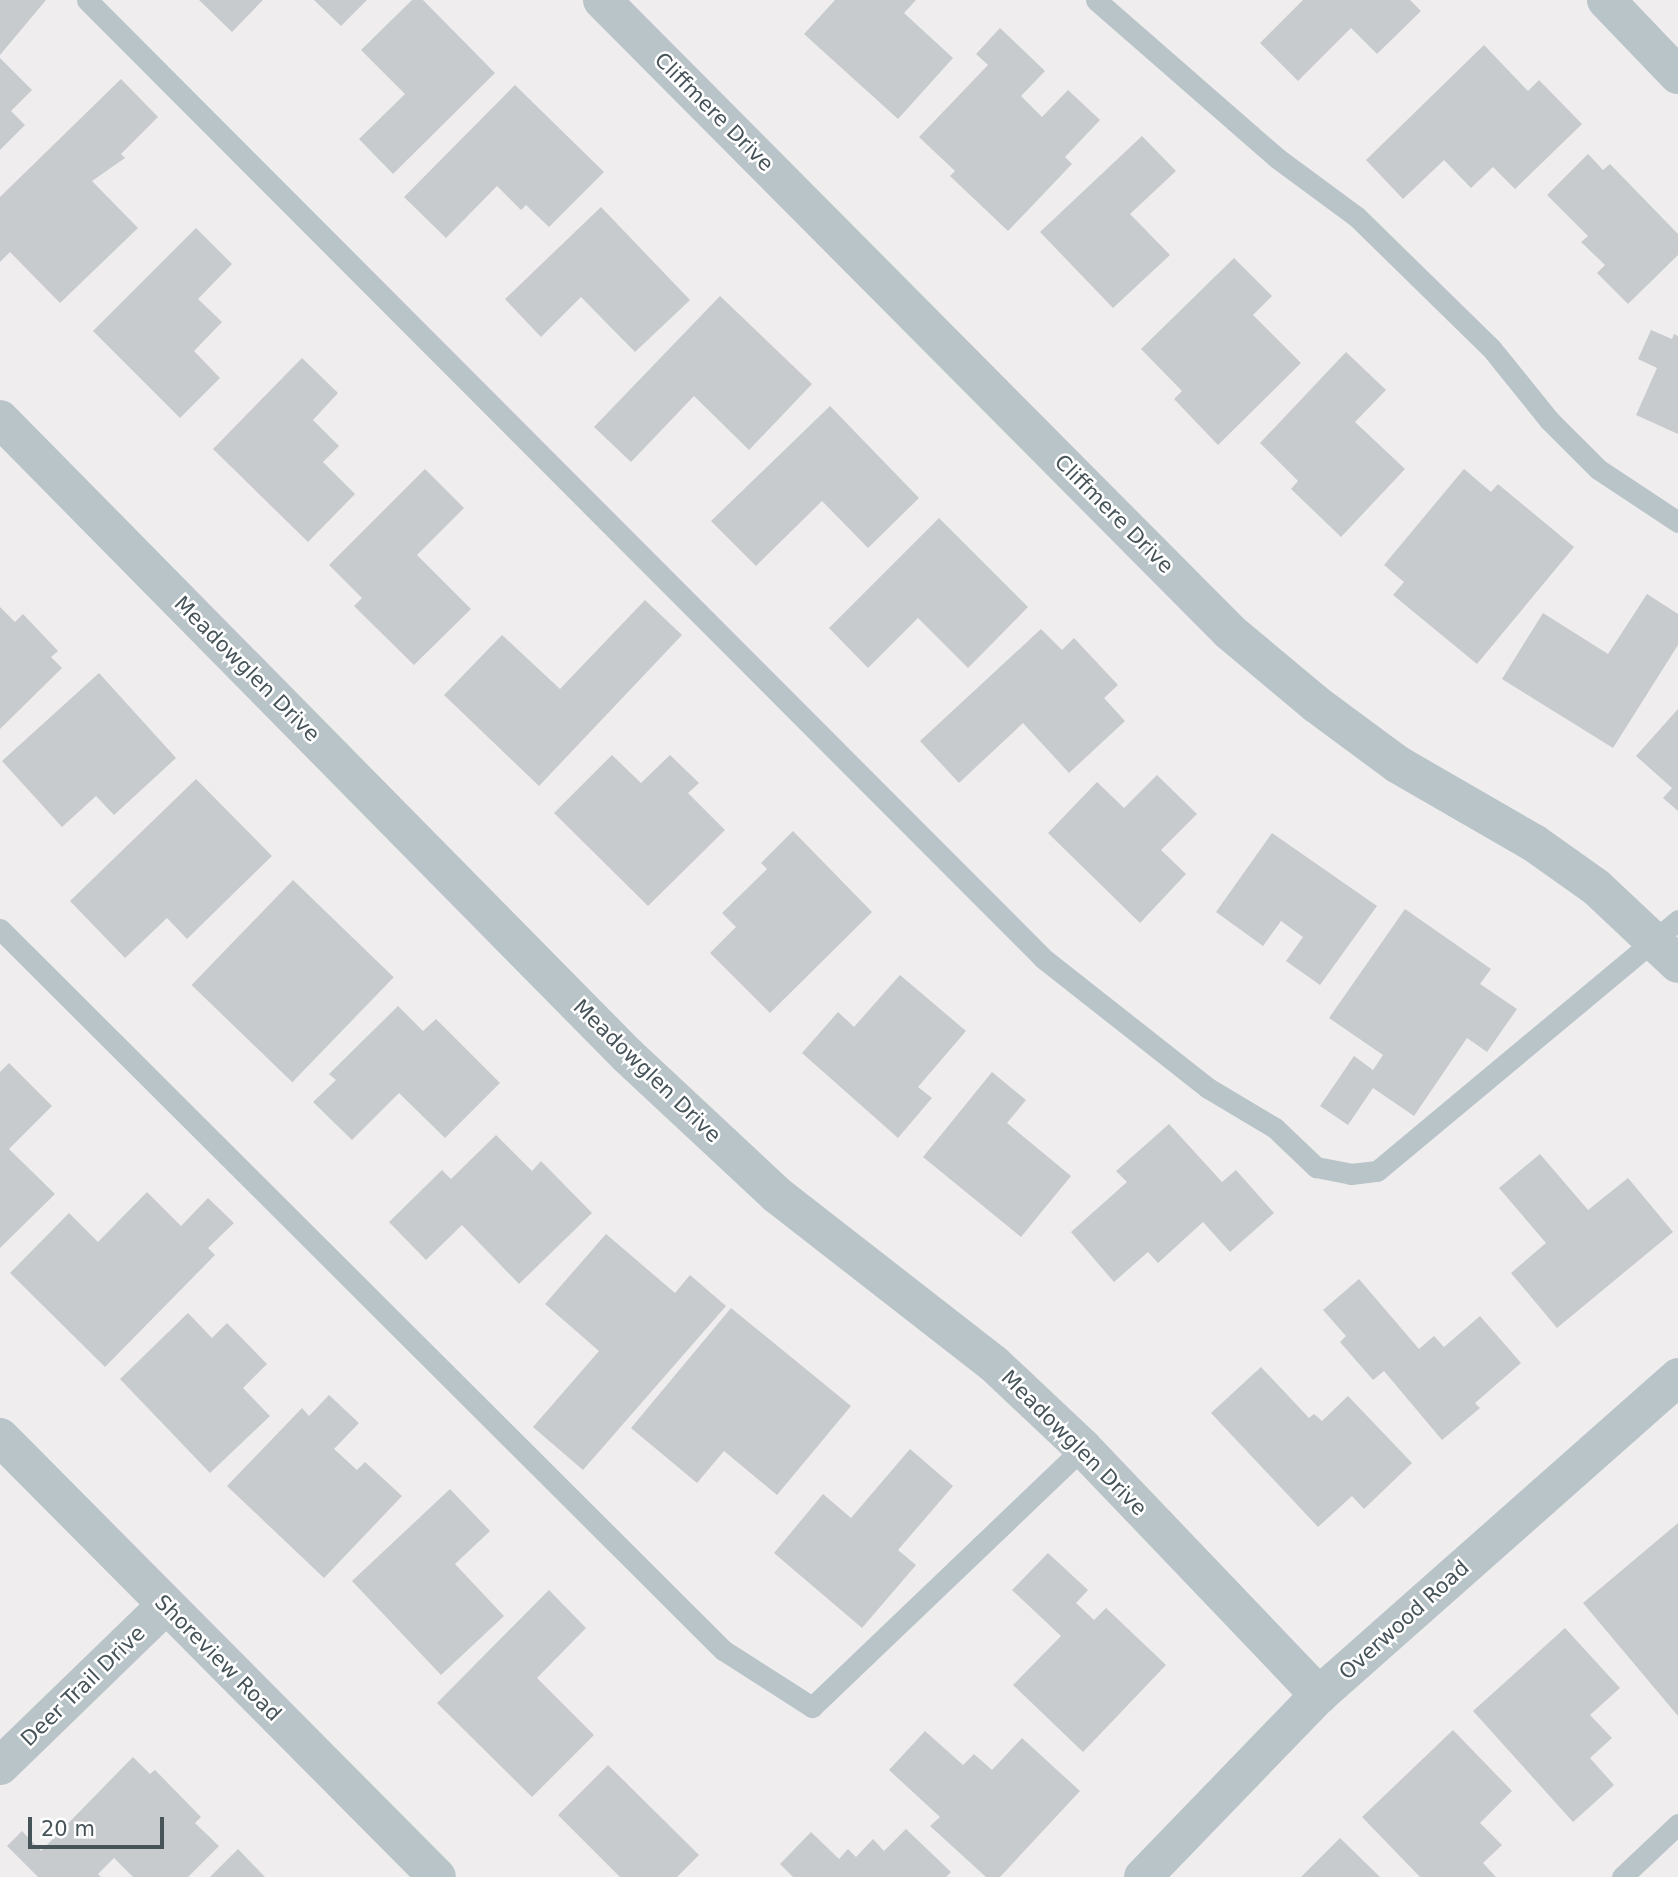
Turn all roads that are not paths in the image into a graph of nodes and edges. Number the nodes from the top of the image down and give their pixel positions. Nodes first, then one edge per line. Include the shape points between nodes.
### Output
1 (87, 0) edge
2 (602, 0) edge
3 (1096, 0) edge
4 (1606, 0) edge
5 (1678, 75) edge
6 (0, 419) edge
7 (1678, 522) edge
8 (0, 929) edge
9 (1671, 941) edge
10 (1678, 1377) edge
11 (0, 1437) edge
12 (1083, 1448) junction
13 (165, 1606) junction
14 (1319, 1695) junction
15 (0, 1766) edge
16 (1678, 1824) edge
17 (437, 1877) edge
18 (1143, 1877) edge
19 (1622, 1877) edge

1 - 9 lane via 1044,959 1208,1088 1275,1128 1316,1167 1351,1174 1377,1171
2 - 9 street, Cliffmere Drive via 1230,632 1397,764 1534,843
3 - 7 lane via 1277,158 1357,218 1491,348 1549,420 1598,469
4 - 5 street
6 - 12 street, Meadowglen Drive via 627,1055 777,1195 994,1364
8 - 12 lane via 723,1650 812,1707
10 - 14 street, Overwood Road
11 - 13 street, Shoreview Road
12 - 14 street, Meadowglen Drive
13 - 15 street, Deer Trail Drive
13 - 17 street, Shoreview Road
14 - 18 street, Overwood Road
16 - 19 lane

